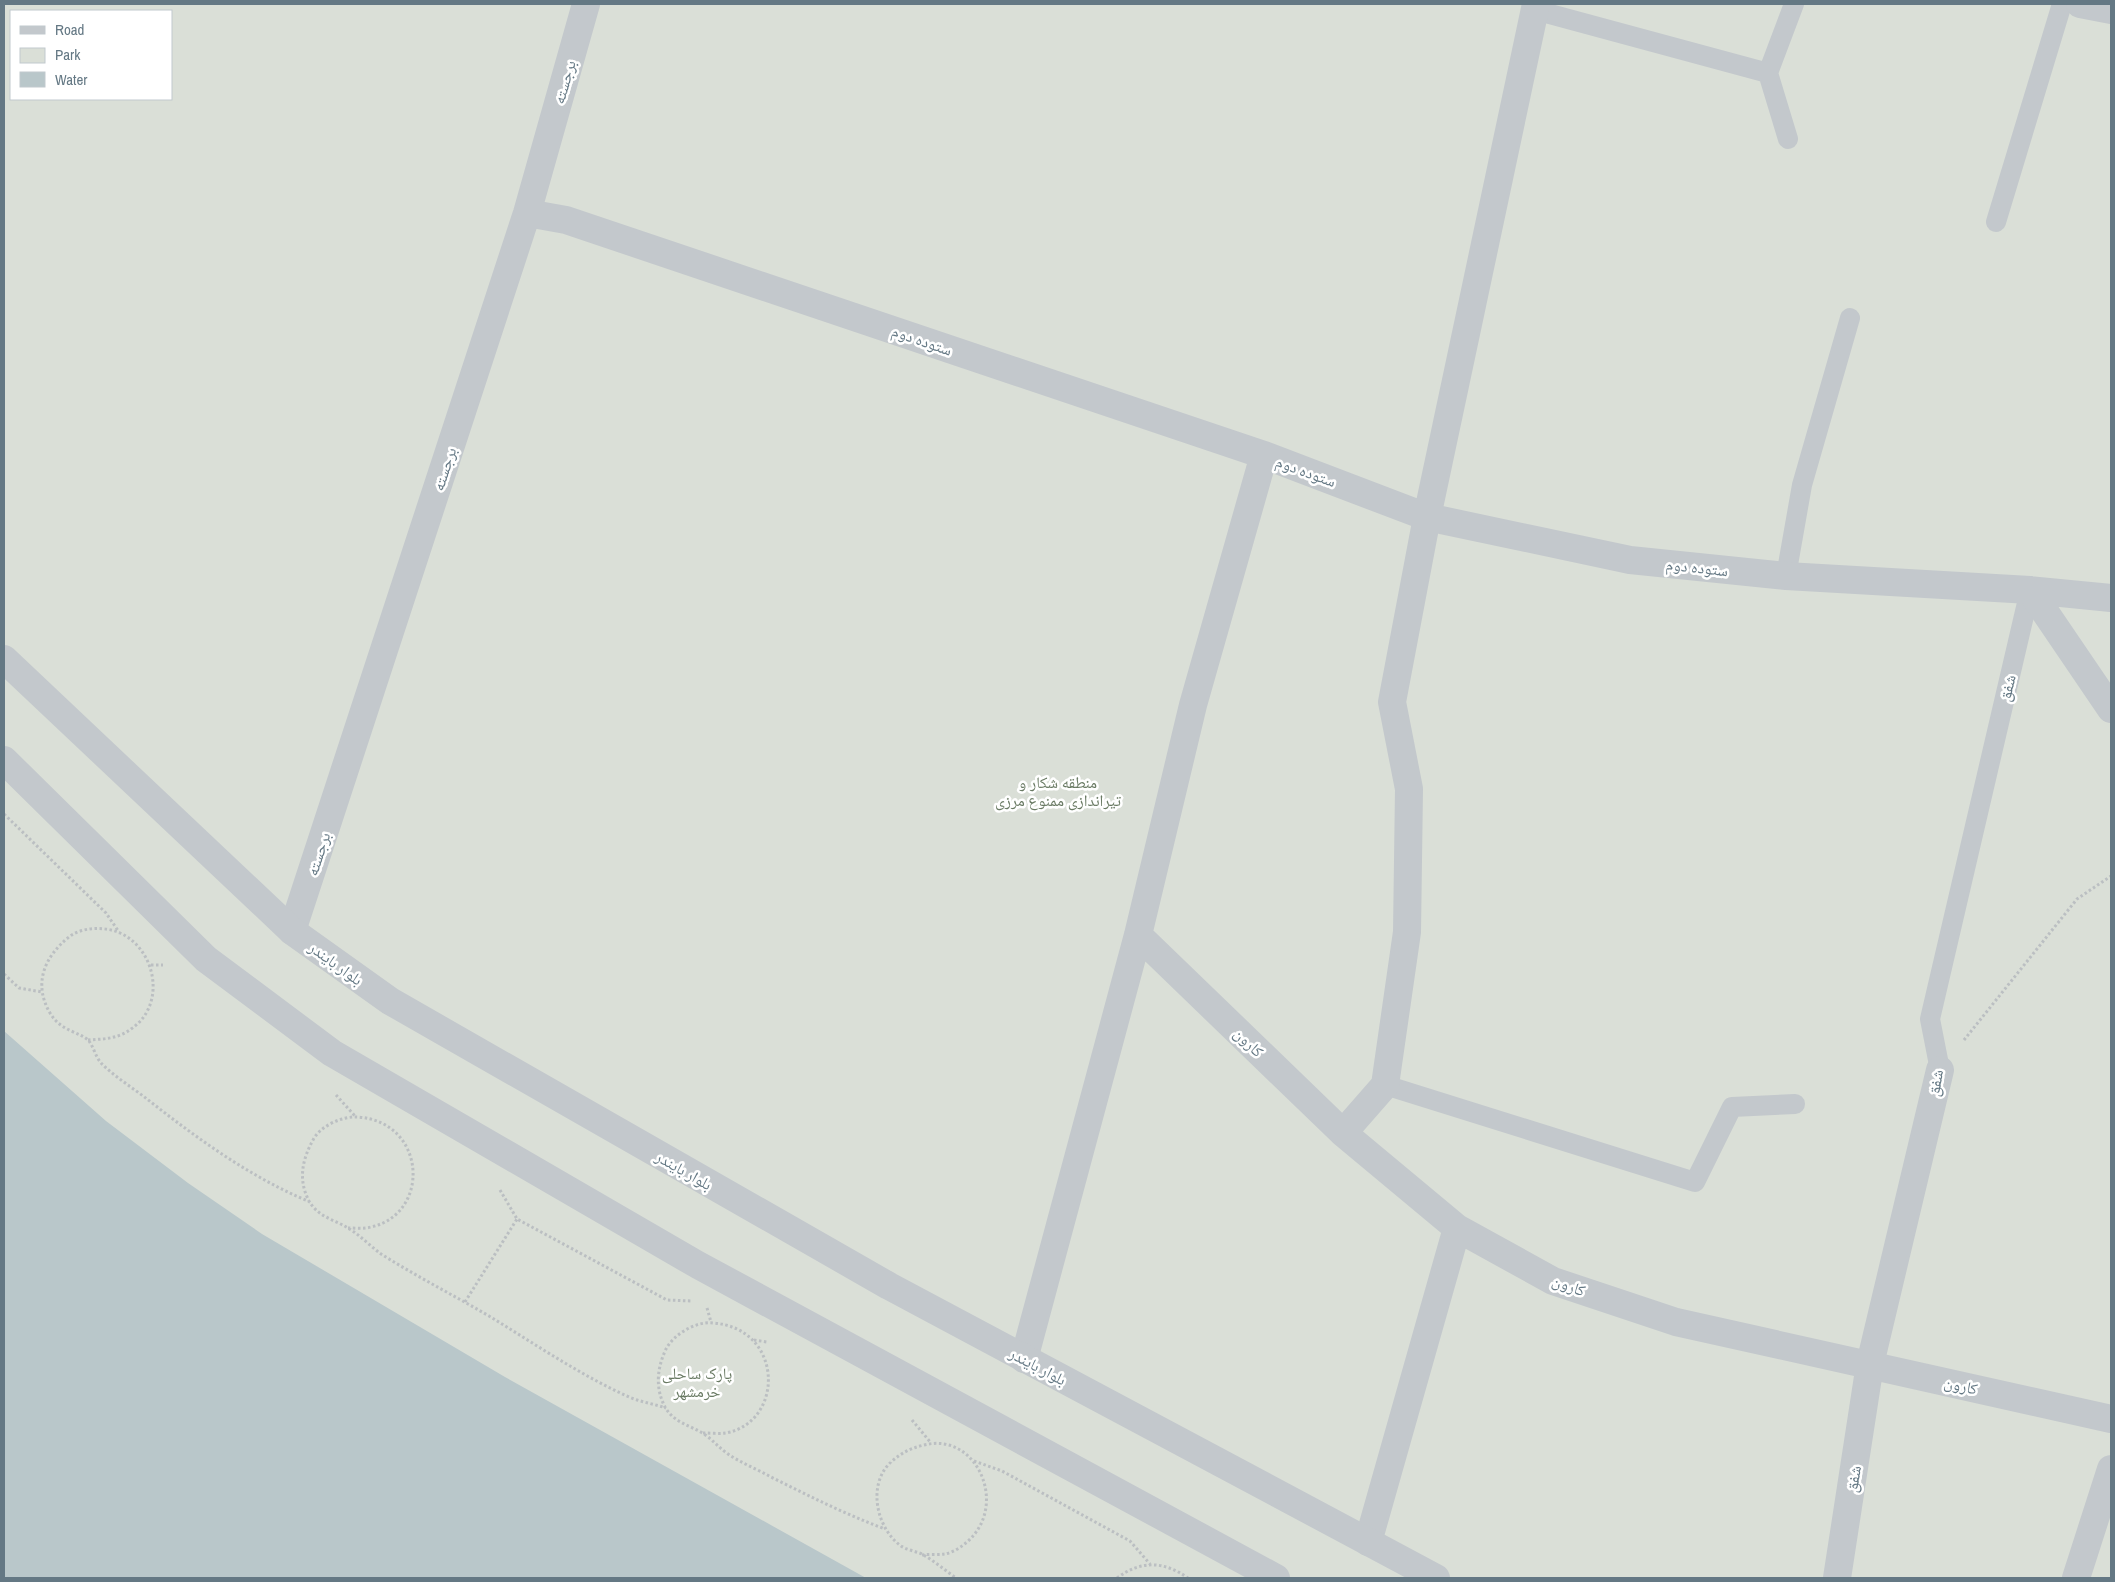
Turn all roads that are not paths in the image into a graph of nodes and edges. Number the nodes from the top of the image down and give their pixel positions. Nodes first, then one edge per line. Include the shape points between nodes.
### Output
1 (586, 4) edge
2 (1794, 4) edge
3 (2062, 4) edge
4 (2080, 4) edge
5 (1536, 7) edge
6 (2111, 10) edge
7 (1768, 73) junction
8 (1788, 139) dead end
9 (527, 213) junction
10 (1996, 222) dead end
11 (1850, 318) dead end
12 (1264, 455) junction
13 (1428, 516) junction
14 (1786, 576) junction
15 (2030, 590) junction
16 (2111, 598) edge
17 (4, 659) edge
18 (2111, 709) edge
19 (4, 760) edge
20 (292, 931) junction
21 (1138, 935) junction
22 (1940, 1070) joint
23 (1385, 1085) junction
24 (1795, 1104) dead end
25 (1343, 1133) junction
26 (1458, 1228) junction
27 (1024, 1359) junction
28 (1870, 1364) junction
29 (2111, 1418) edge
30 (2111, 1469) edge
31 (1368, 1542) junction
32 (1276, 1578) edge
33 (1436, 1578) edge
34 (1837, 1578) edge
35 (2076, 1578) edge

1 - 9 street, برجسته
2 - 7 lane
3 - 10 lane
4 - 6 street
5 - 7 lane
5 - 13 street
7 - 8 lane
9 - 12 street, ستوده دوم via 566,220
9 - 20 street, برجسته
11 - 14 lane via 1802,485
12 - 13 street, ستوده دوم
12 - 21 street via 1193,705
13 - 14 street, ستوده دوم via 1630,560
13 - 23 street via 1392,702 1409,789 1407,932
14 - 15 street, ستوده دوم
15 - 16 street, ستوده دوم
15 - 18 street
15 - 22 lane, شفق via 1930,1019
17 - 20 street, بلوار بایندر
19 - 32 street via 206,959 332,1053 698,1265
20 - 27 street, بلوار بایندر via 390,1001 762,1214
21 - 25 street, کارون
21 - 27 street
22 - 28 street, شفق
23 - 24 lane via 1696,1182 1732,1107
23 - 25 street
25 - 26 street, کارون
26 - 28 street, کارون via 1553,1281 1676,1322
26 - 31 street
27 - 31 street, بلوار بایندر
28 - 29 street, کارون
28 - 34 street, شفق
30 - 35 street
31 - 33 street, بلوار بایندر

